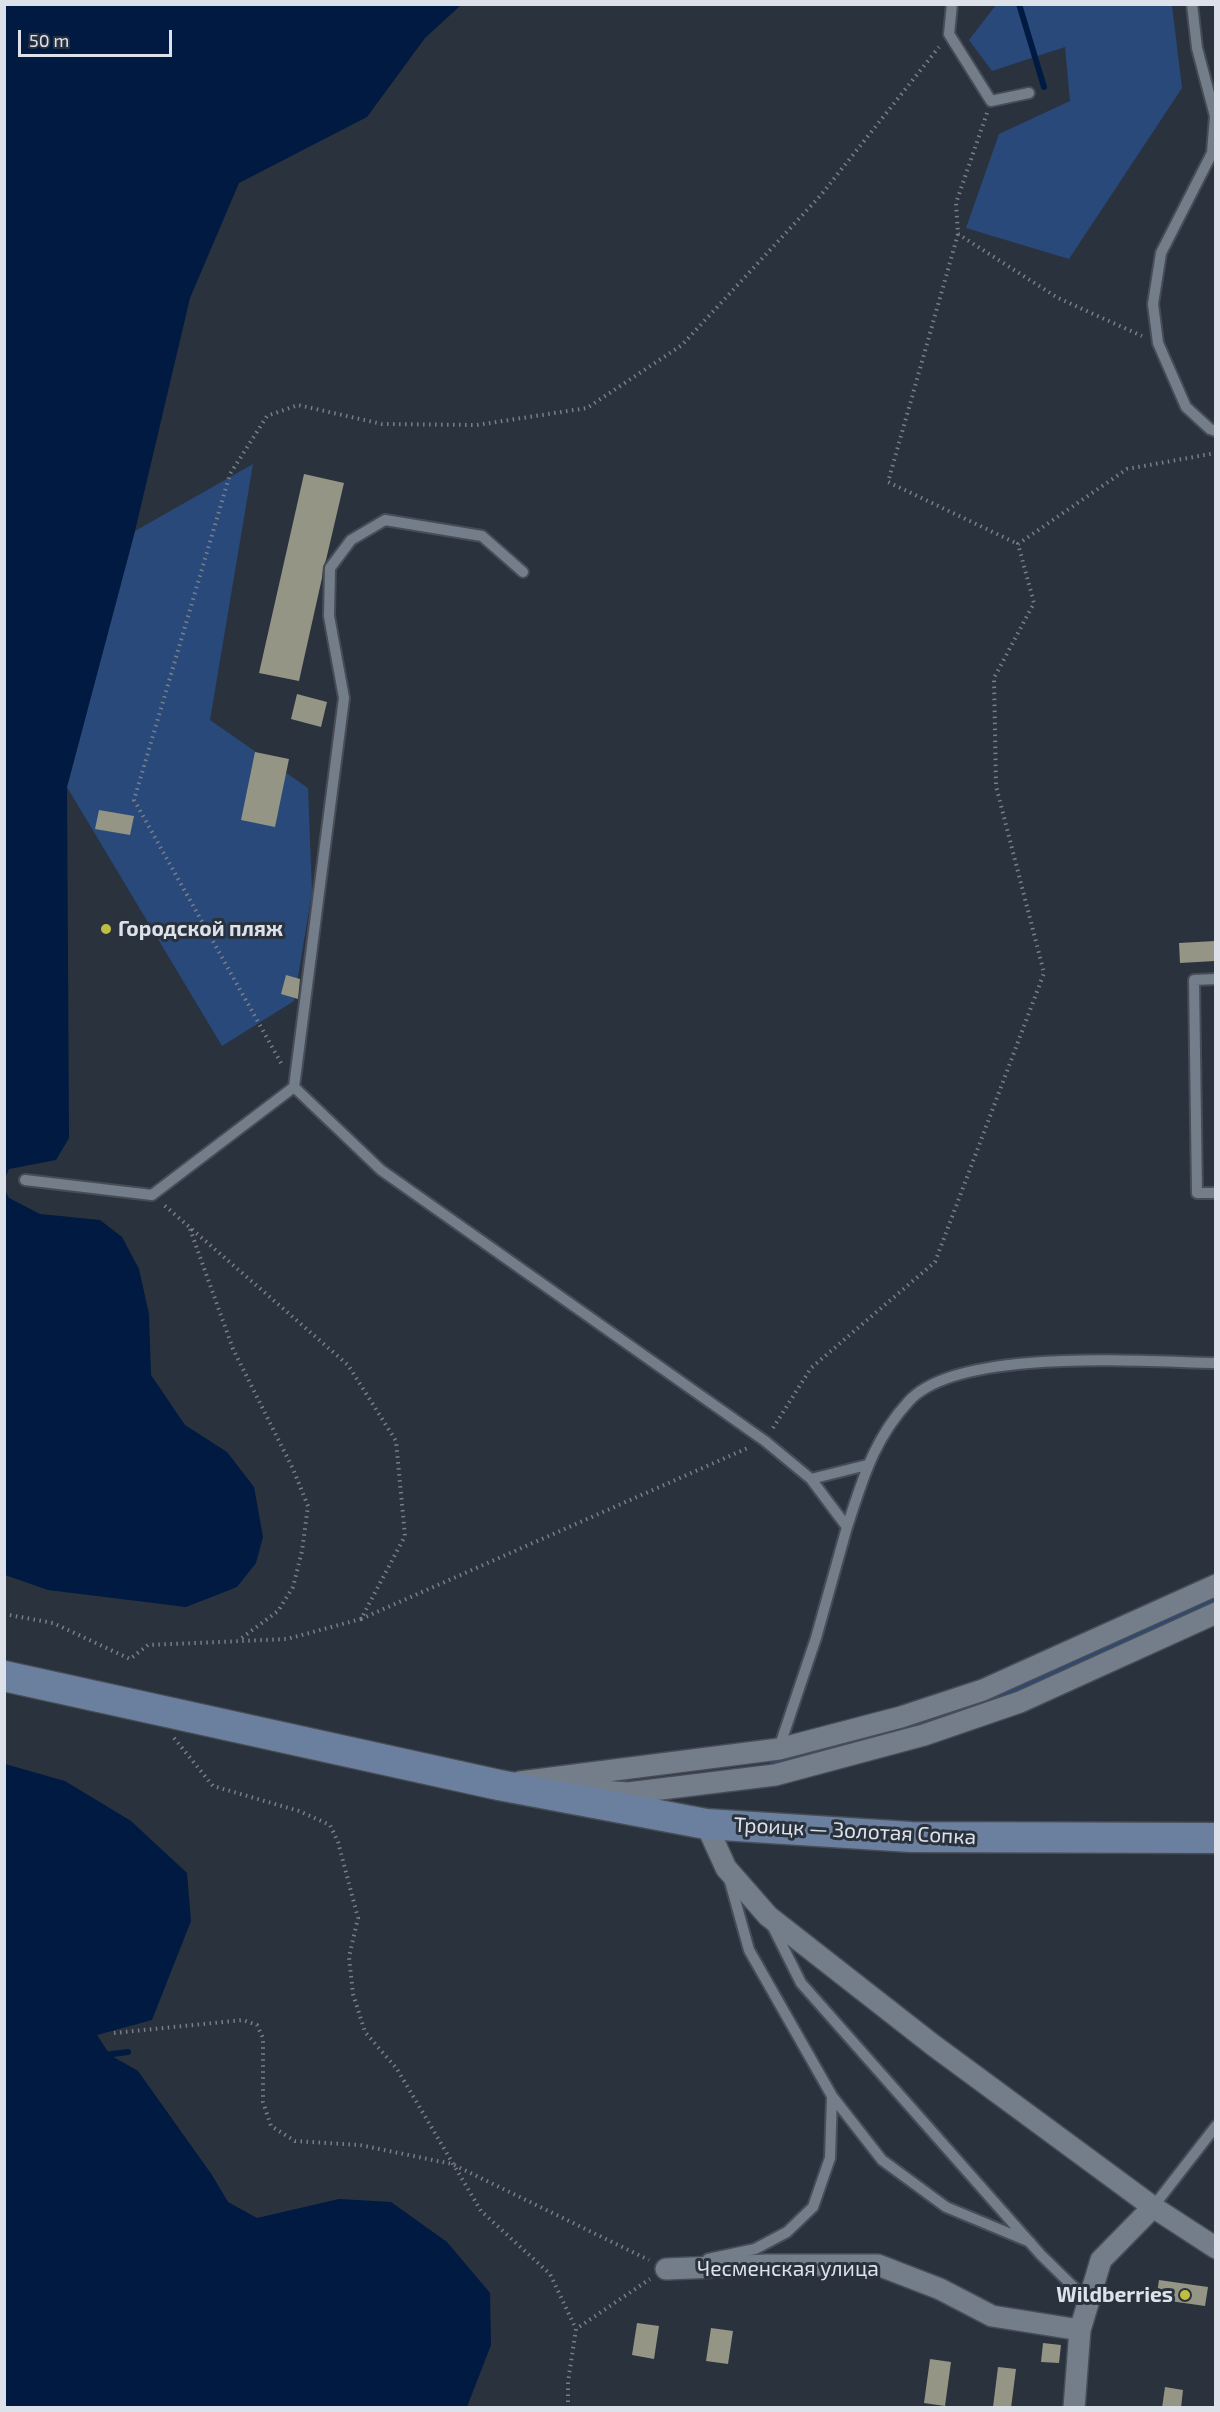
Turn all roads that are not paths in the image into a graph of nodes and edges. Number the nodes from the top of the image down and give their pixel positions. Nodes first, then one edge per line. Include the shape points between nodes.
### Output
1 (952, 4) edge
2 (1192, 4) edge
3 (1029, 93) dead end
4 (1215, 431) edge
5 (523, 572) dead end
6 (1215, 980) edge
7 (294, 1087) junction
8 (25, 1180) dead end
9 (1215, 1193) edge
10 (1215, 1363) edge
11 (867, 1465) junction
12 (811, 1479) junction
13 (847, 1527) junction
14 (1215, 1585) edge
15 (1215, 1613) edge
16 (4, 1676) edge
17 (778, 1749) junction
18 (499, 1785) junction
19 (706, 1824) junction
20 (1215, 1838) edge
21 (726, 1868) junction
22 (768, 1916) junction
23 (832, 2097) junction
24 (1215, 2126) edge
25 (1153, 2207) junction
26 (1030, 2242) junction
27 (1215, 2248) edge
28 (666, 2269) joint
29 (1088, 2301) junction
30 (1080, 2330) junction
31 (1074, 2408) edge

1 - 3 lane via 949,34 991,101
2 - 4 lane via 1197,48 1215,116 1212,153 1161,253 1153,304 1158,343 1186,407
5 - 7 lane via 482,536 385,520 351,540 330,568 329,616 344,698
6 - 9 lane via 1194,980 1197,1193
7 - 8 lane via 152,1195
7 - 12 lane via 381,1170 765,1441
10 - 11 lane via 1029,1362 972,1371 942,1380 910,1399 880,1437
11 - 12 lane
11 - 13 lane
12 - 13 lane
13 - 17 lane via 816,1638
14 - 17 street via 982,1690 901,1717
15 - 18 street via 1020,1702 924,1735 775,1775 628,1793
16 - 18 street, Троицк — Золотая Сопка
17 - 18 street
18 - 19 street, Троицк — Золотая Сопка
19 - 20 street, Троицк — Золотая Сопка via 911,1837
19 - 21 street
21 - 22 street
21 - 23 lane via 749,1950
22 - 25 street via 933,2045
22 - 26 lane via 801,1983
23 - 26 lane via 882,2160 946,2207
23 - 28 lane via 830,2158 813,2207 788,2232 755,2248
24 - 25 lane
25 - 27 street
25 - 29 street via 1101,2260
26 - 29 lane
28 - 30 street, Чесменская улица via 878,2265 940,2289 992,2316
29 - 30 street
30 - 31 street

